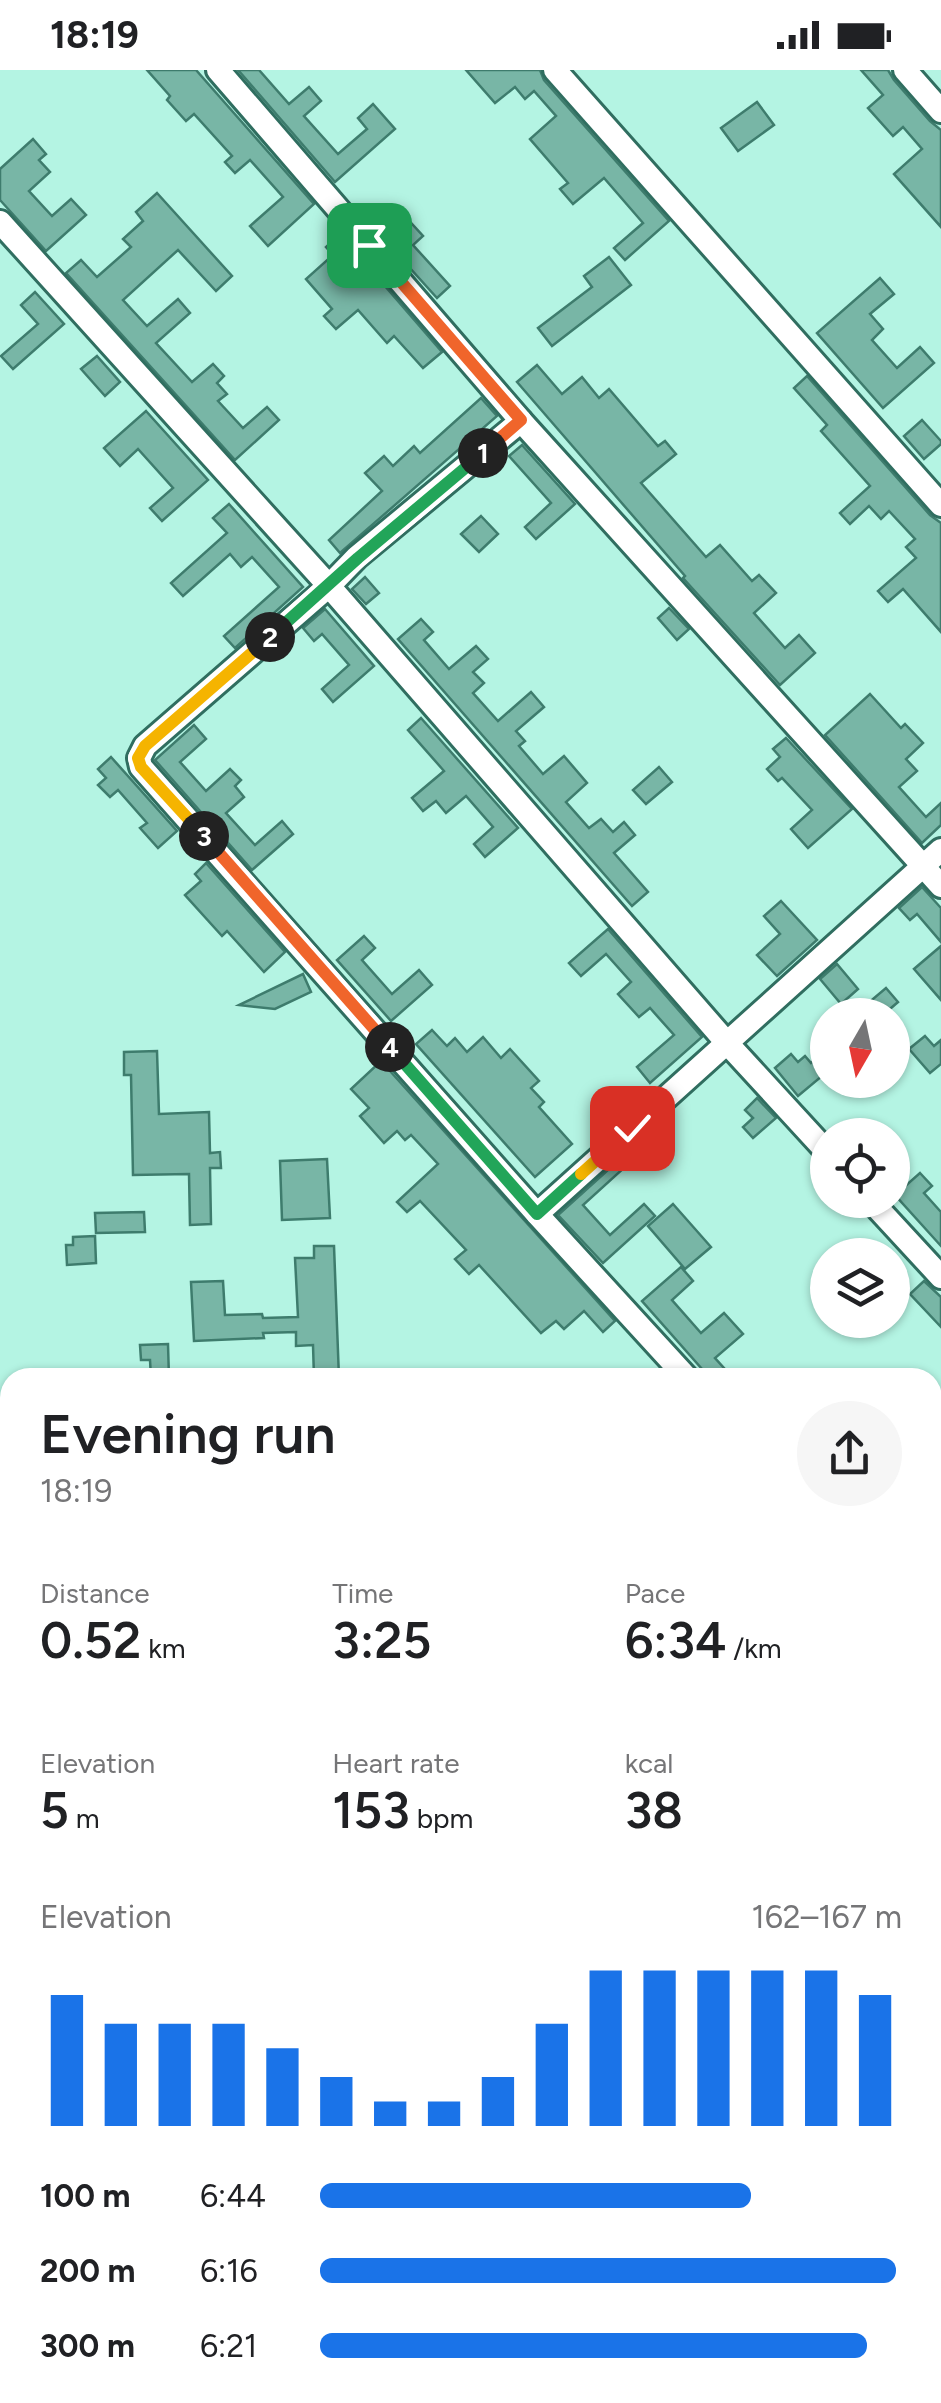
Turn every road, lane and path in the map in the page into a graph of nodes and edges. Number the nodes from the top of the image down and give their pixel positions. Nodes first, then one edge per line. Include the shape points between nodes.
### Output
1 (218, 70) edge
2 (555, 70) edge
3 (906, 70) edge
4 (941, 110) edge
5 (0, 222) edge
6 (521, 420) junction
7 (941, 505) edge
8 (329, 586) junction
9 (932, 858) edge
10 (941, 886) edge
11 (727, 1043) junction
12 (810, 1133) edge
13 (537, 1214) junction
14 (886, 1218) edge
15 (941, 1278) edge
16 (678, 1368) edge

1 - 6 street
2 - 7 street
3 - 4 street
5 - 8 street
6 - 8 street
6 - 9 street
8 - 11 street
8 - 13 street via 138,758
9 - 10 street
9 - 11 street
11 - 12 street
11 - 13 street
13 - 16 street
14 - 15 street

